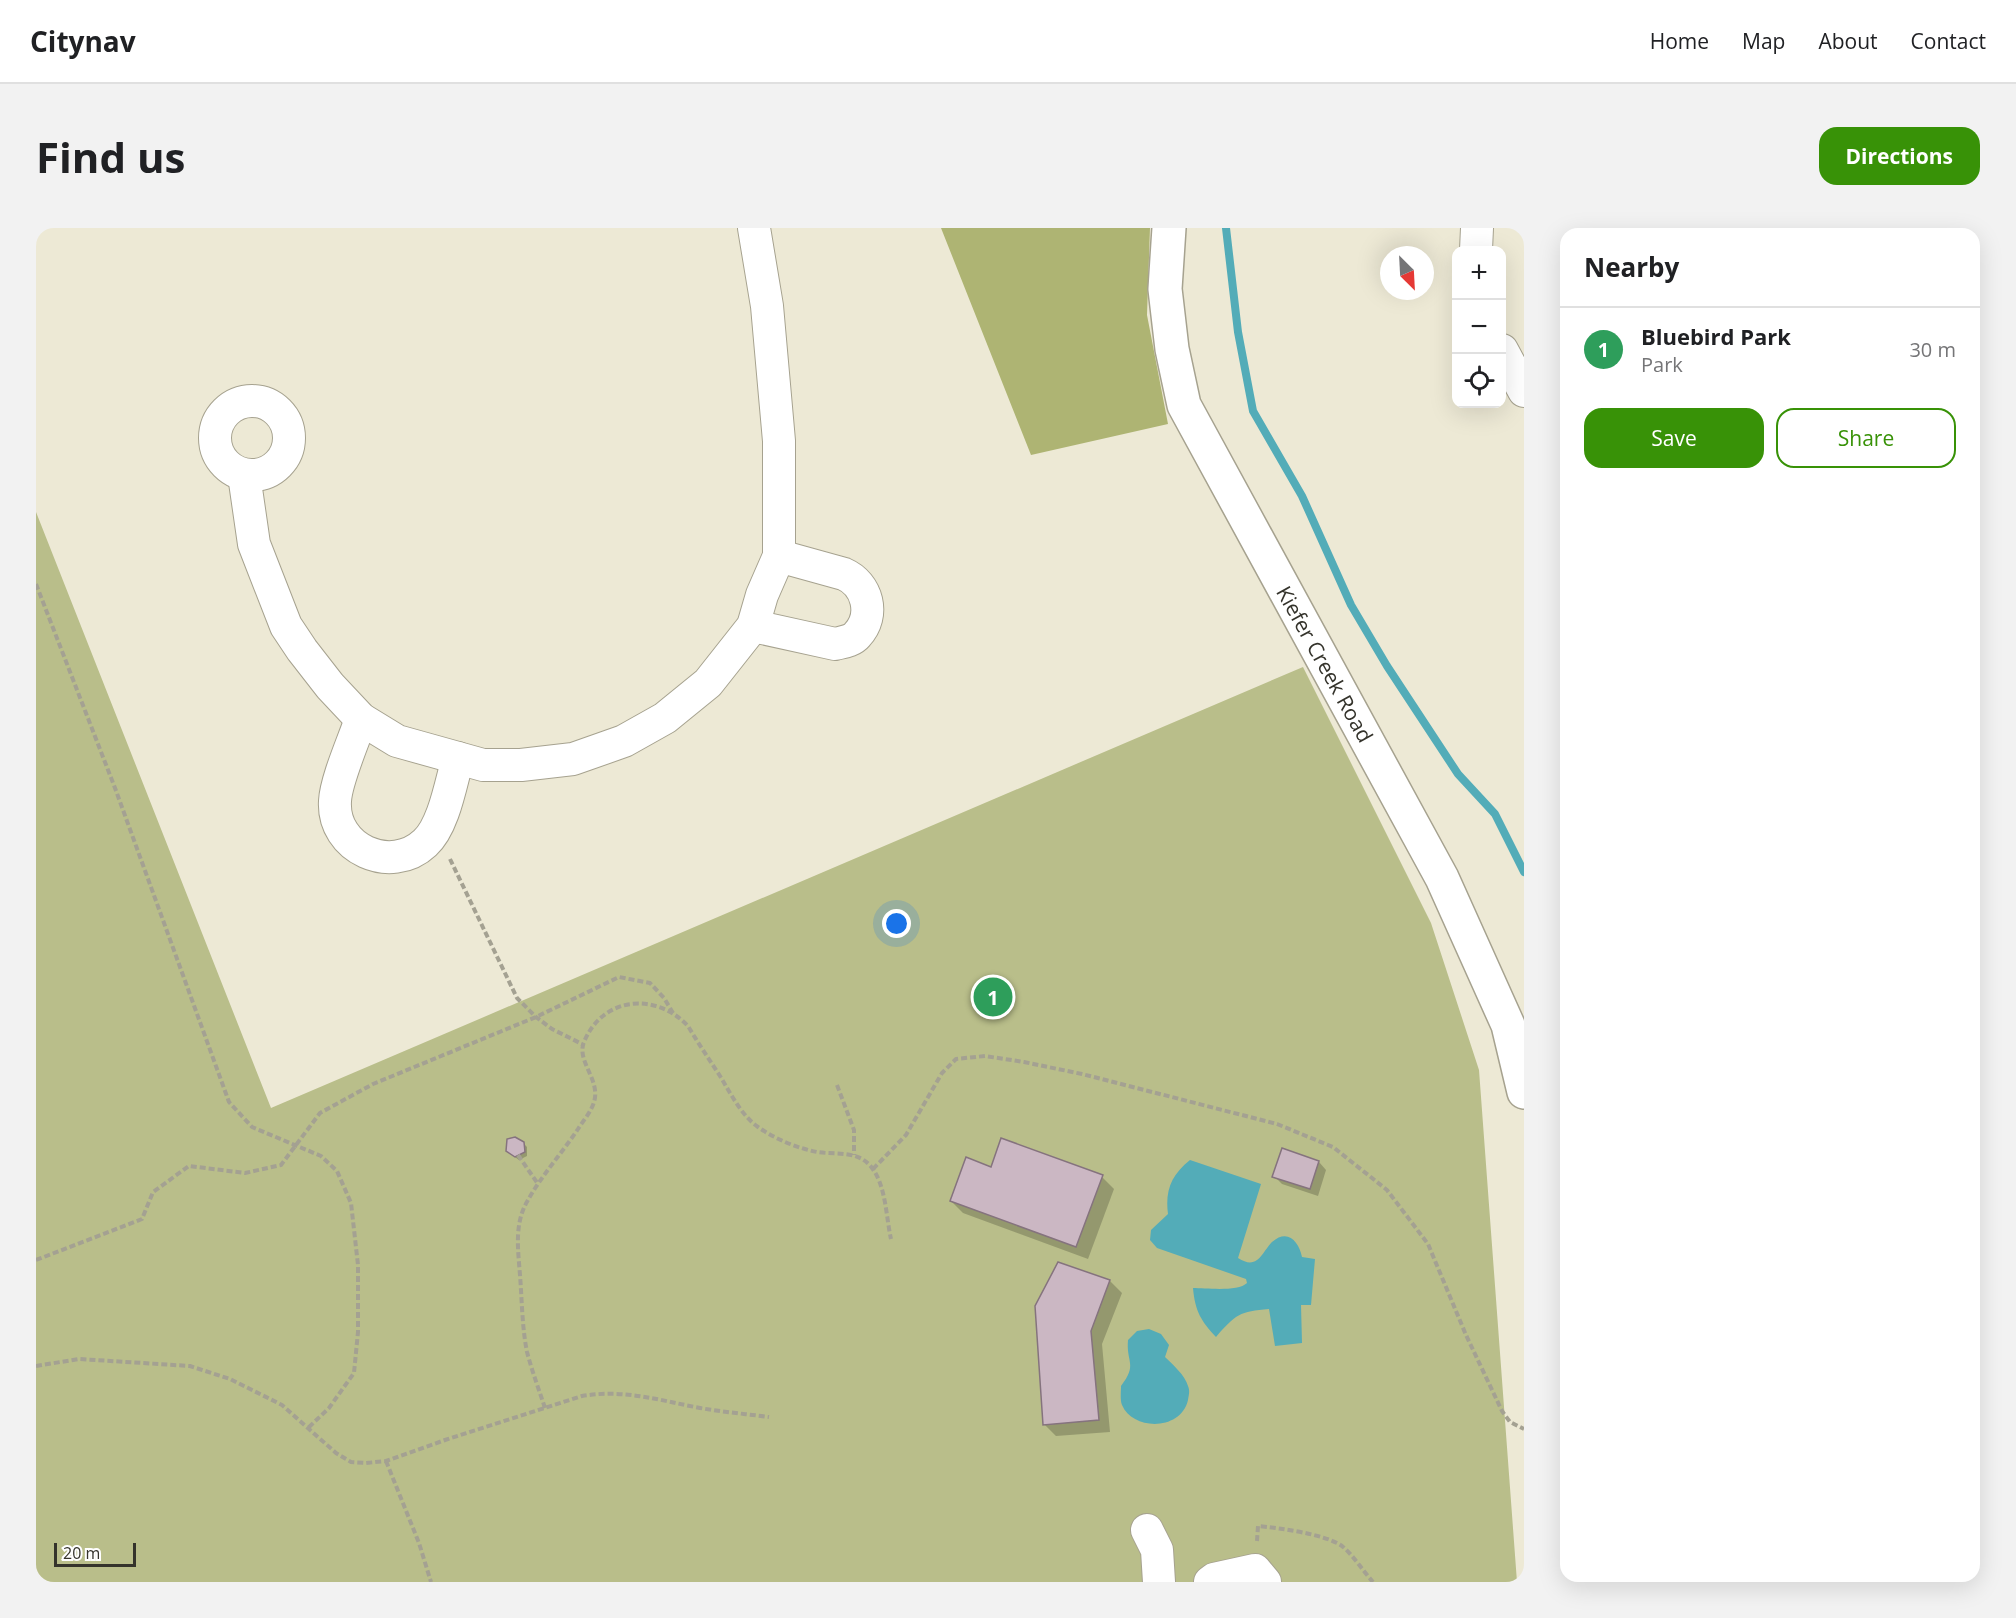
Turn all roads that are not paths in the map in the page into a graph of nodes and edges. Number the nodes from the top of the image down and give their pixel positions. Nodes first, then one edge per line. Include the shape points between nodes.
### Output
1 (754, 228) edge
2 (1169, 228) edge
3 (1478, 228) edge
4 (1476, 246) edge
5 (1504, 354) edge
6 (1524, 391) edge
7 (244, 475) dead end
8 (778, 556) junction
9 (753, 626) junction
10 (361, 718) junction
11 (458, 758) junction
12 (1524, 1092) edge
13 (1147, 1530) dead end
14 (1260, 1576) edge
15 (1159, 1582) edge
16 (1210, 1582) edge

1 - 8 street via 767,306 779,441
2 - 12 street, Kiefer Creek Road via 1165,289 1184,405 1442,878 1508,1025
3 - 4 street
5 - 6 street
7 - 10 street via 254,544 286,626 323,677
8 - 9 street
8 - 9 street via 854,578 866,598 866,621 857,636 835,644
9 - 11 street via 708,683 665,718 624,741 573,759 521,765 483,765
10 - 11 street via 397,741
10 - 11 street via 335,801 337,820 345,837 360,850 377,857 396,858 427,842 438,825
13 - 15 street via 1157,1550
14 - 16 street

